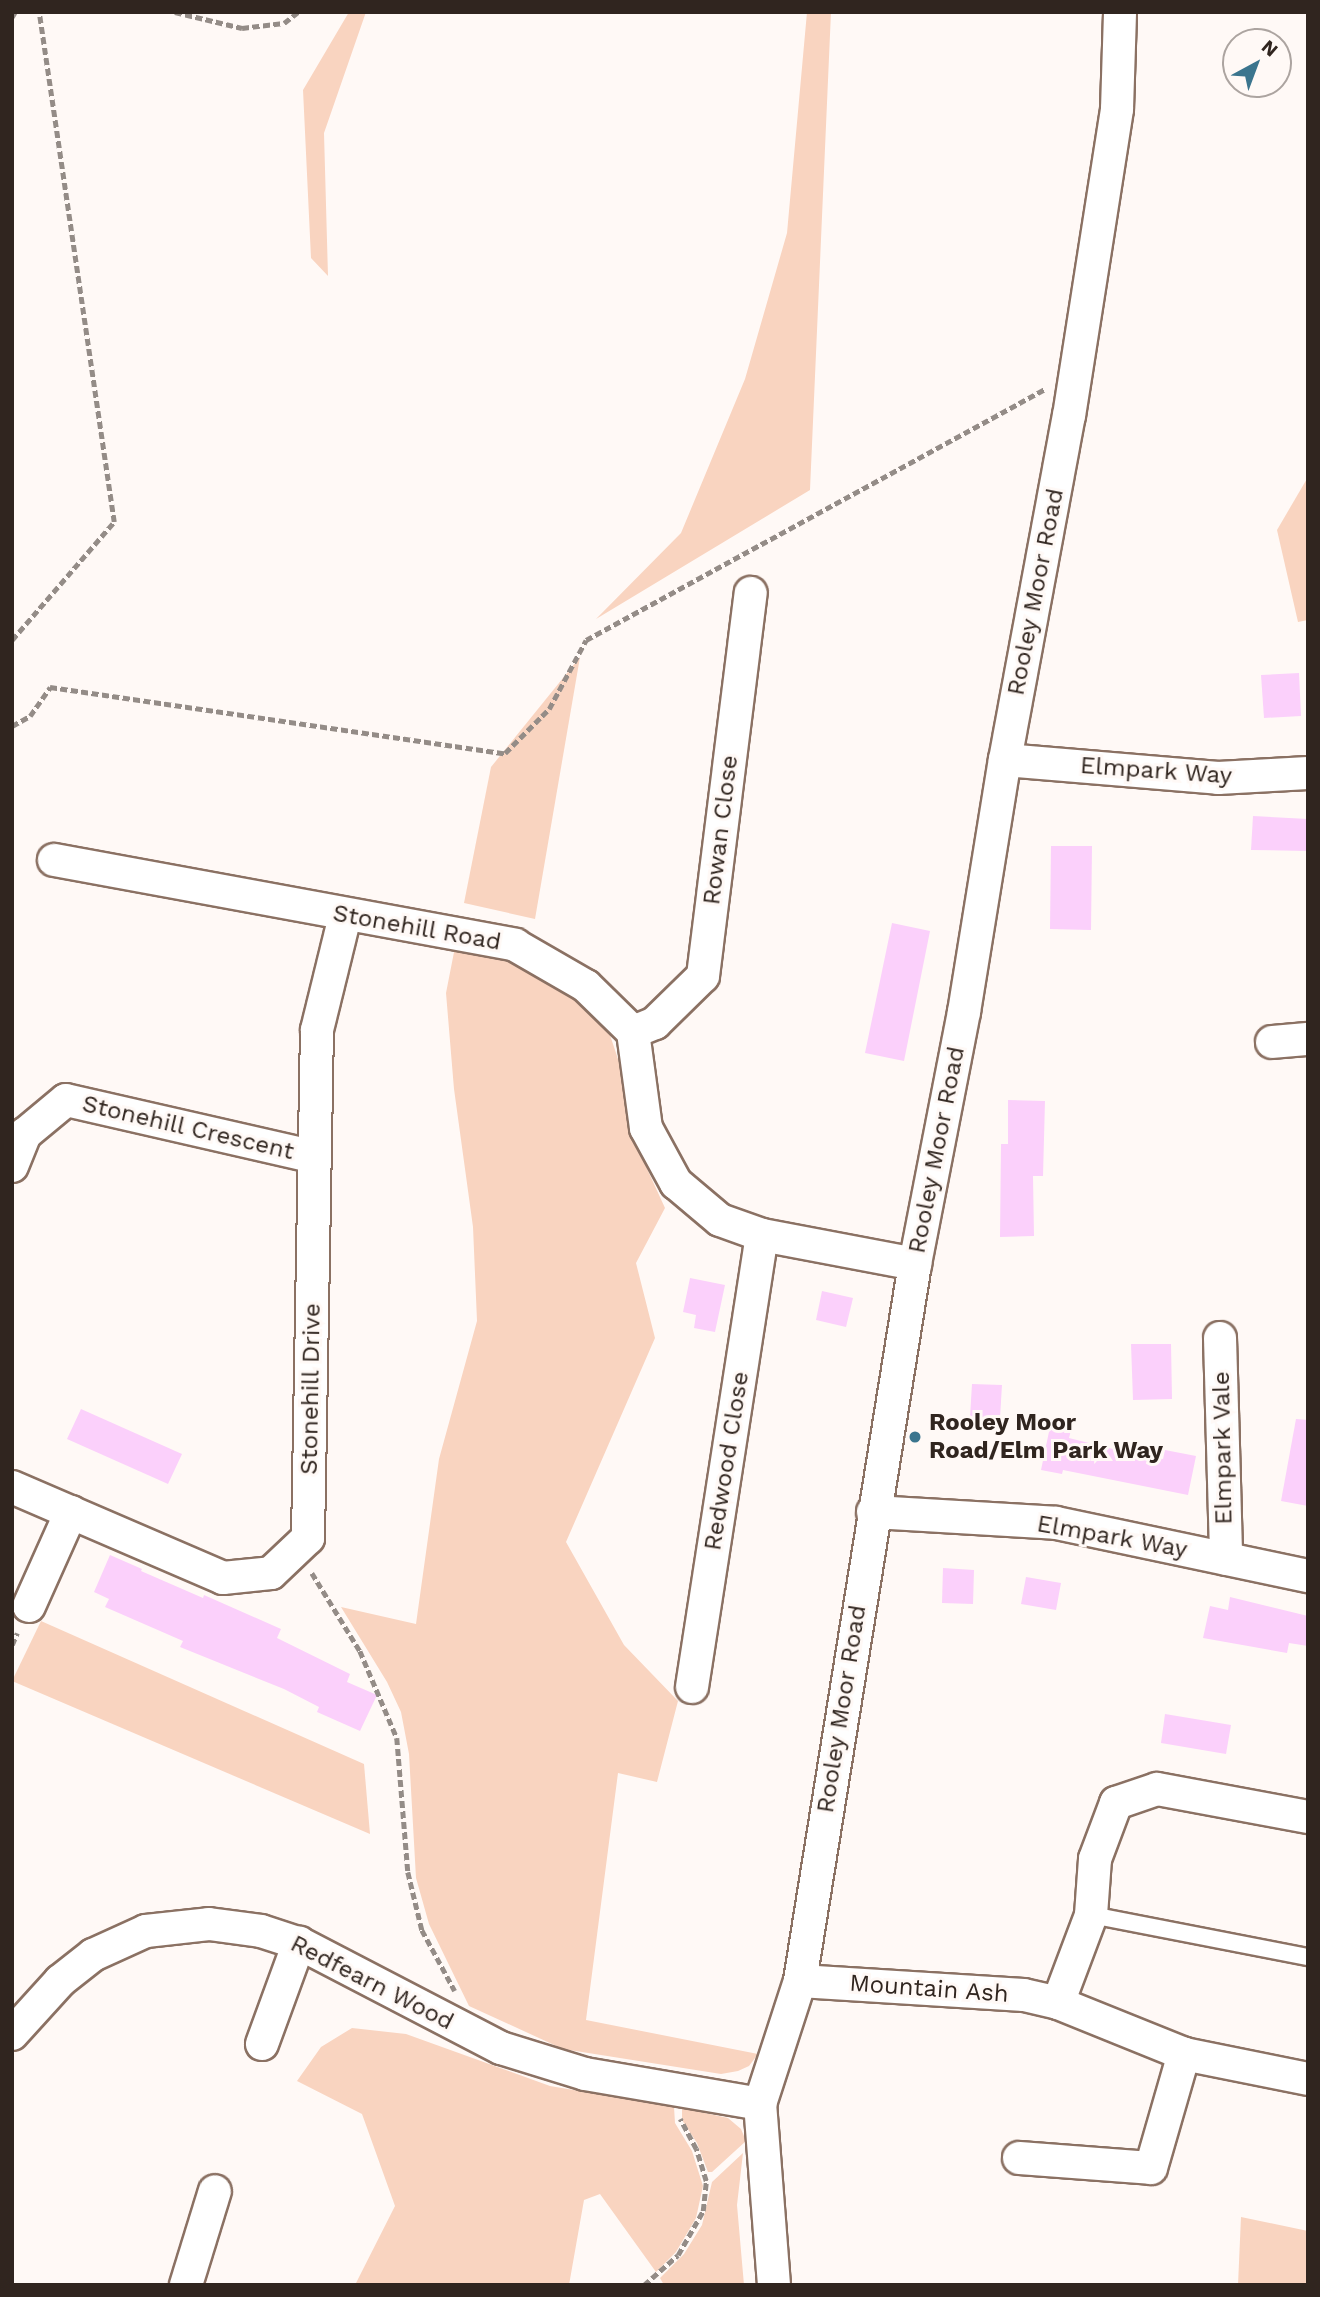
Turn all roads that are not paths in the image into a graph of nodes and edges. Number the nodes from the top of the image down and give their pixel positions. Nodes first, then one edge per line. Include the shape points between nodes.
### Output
1 (1120, 12) edge
2 (751, 593) dead end
3 (1005, 760) junction
4 (1308, 773) edge
5 (54, 860) dead end
6 (345, 916) junction
7 (633, 1032) junction
8 (1308, 1039) edge
9 (1272, 1042) dead end
10 (314, 1157) junction
11 (12, 1166) edge
12 (762, 1235) junction
13 (915, 1264) junction
14 (1220, 1338) dead end
15 (12, 1487) edge
16 (71, 1512) junction
17 (873, 1512) junction
18 (1226, 1559) junction
19 (1308, 1576) edge
20 (29, 1606) dead end
21 (692, 1687) dead end
22 (1308, 1817) edge
23 (1091, 1915) junction
24 (299, 1942) junction
25 (1308, 1957) edge
26 (800, 1981) junction
27 (1058, 2003) junction
28 (12, 2034) edge
29 (262, 2044) dead end
30 (1184, 2054) junction
31 (1308, 2079) edge
32 (760, 2104) junction
33 (1019, 2158) dead end
34 (215, 2191) dead end
35 (186, 2285) edge
36 (775, 2285) edge

1 - 3 street, Rooley Moor Road via 1117,108 1076,372
2 - 7 street, Rowan Close via 703,976 655,1023
3 - 4 street, Elmpark Way via 1218,778
3 - 13 street, Rooley Moor Road via 964,1012
5 - 6 street, Stonehill Road
6 - 7 street, Stonehill Road via 515,945 586,986
6 - 10 street, Stonehill Drive via 317,1030
7 - 12 street via 646,1128 676,1182 720,1220
8 - 9 street
10 - 11 street, Stonehill Crescent via 66,1100 25,1134
10 - 16 street, Stonehill Drive via 308,1538 271,1573 223,1578
12 - 13 street
12 - 21 street, Redwood Close
13 - 17 street, Rooley Moor Road
14 - 18 street, Elmpark Vale
15 - 16 street, Stonehill Drive
16 - 20 street
17 - 18 street, Elmpark Way via 1056,1523
17 - 26 street, Rooley Moor Road
18 - 19 street, Elmpark Way
22 - 23 street via 1157,1789 1116,1803 1095,1859
23 - 25 lane
23 - 27 street
24 - 28 street, Redfearn Wood via 209,1924 146,1931 93,1955
24 - 29 street
24 - 32 street, Redfearn Wood via 501,2048 585,2074
26 - 27 street, Mountain Ash via 1024,1995
26 - 32 street, Rooley Moor Road
27 - 30 street, Mountain Ash
30 - 31 street, Mountain Ash
30 - 33 street via 1151,2168
32 - 36 street, Rooley Moor Road
34 - 35 street

